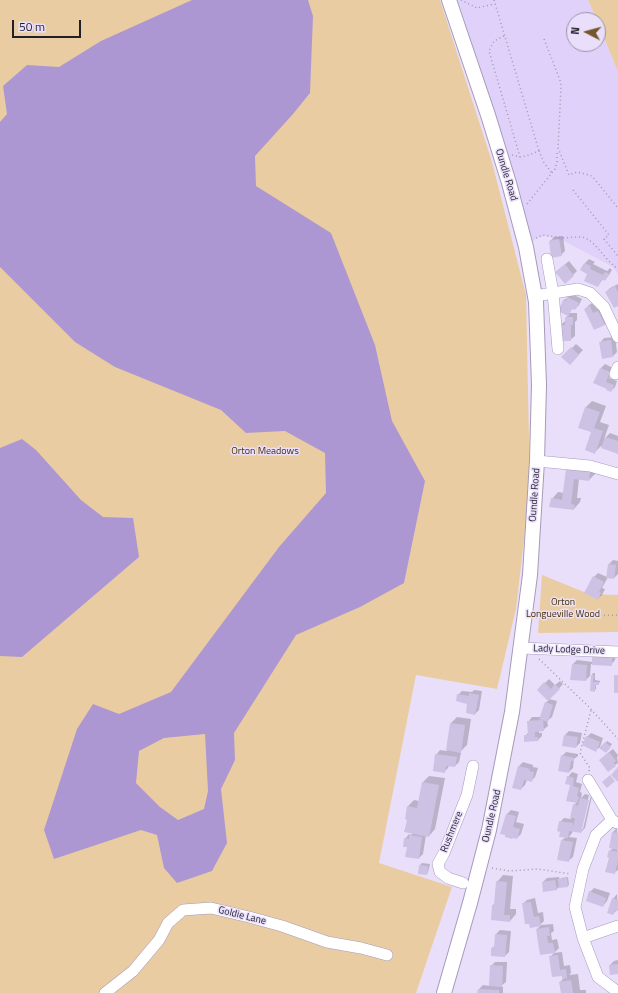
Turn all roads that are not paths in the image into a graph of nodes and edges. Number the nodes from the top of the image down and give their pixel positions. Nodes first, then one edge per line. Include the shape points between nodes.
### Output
1 (449, 0) edge
2 (547, 259) dead end
3 (553, 293) junction
4 (535, 296) junction
5 (618, 336) edge
6 (558, 349) dead end
7 (537, 461) junction
8 (618, 474) edge
9 (525, 649) junction
10 (618, 652) edge
11 (473, 766) dead end
12 (588, 780) road end
13 (615, 822) edge
14 (463, 883) dead end
15 (618, 926) edge
16 (583, 938) junction
17 (387, 955) dead end
18 (618, 992) edge
19 (105, 993) edge
20 (444, 993) edge

1 - 4 main road, Oundle Road via 509,183 526,247
2 - 3 street
3 - 4 street
3 - 5 street via 578,289 590,293 604,306
3 - 6 street
4 - 7 main road, Oundle Road via 539,385
7 - 8 street via 590,466
7 - 9 main road, Oundle Road via 530,575 524,618
9 - 10 street, Lady Lodge Drive
9 - 20 main road, Oundle Road via 489,830
11 - 14 street, Rushmere via 467,795 438,864 440,872
12 - 13 street
13 - 16 street via 596,834 581,876 575,906
15 - 16 street
16 - 18 street via 598,976
17 - 19 street, Goldie Lane via 327,942 282,926 211,908 183,910 168,923 159,940 132,971

